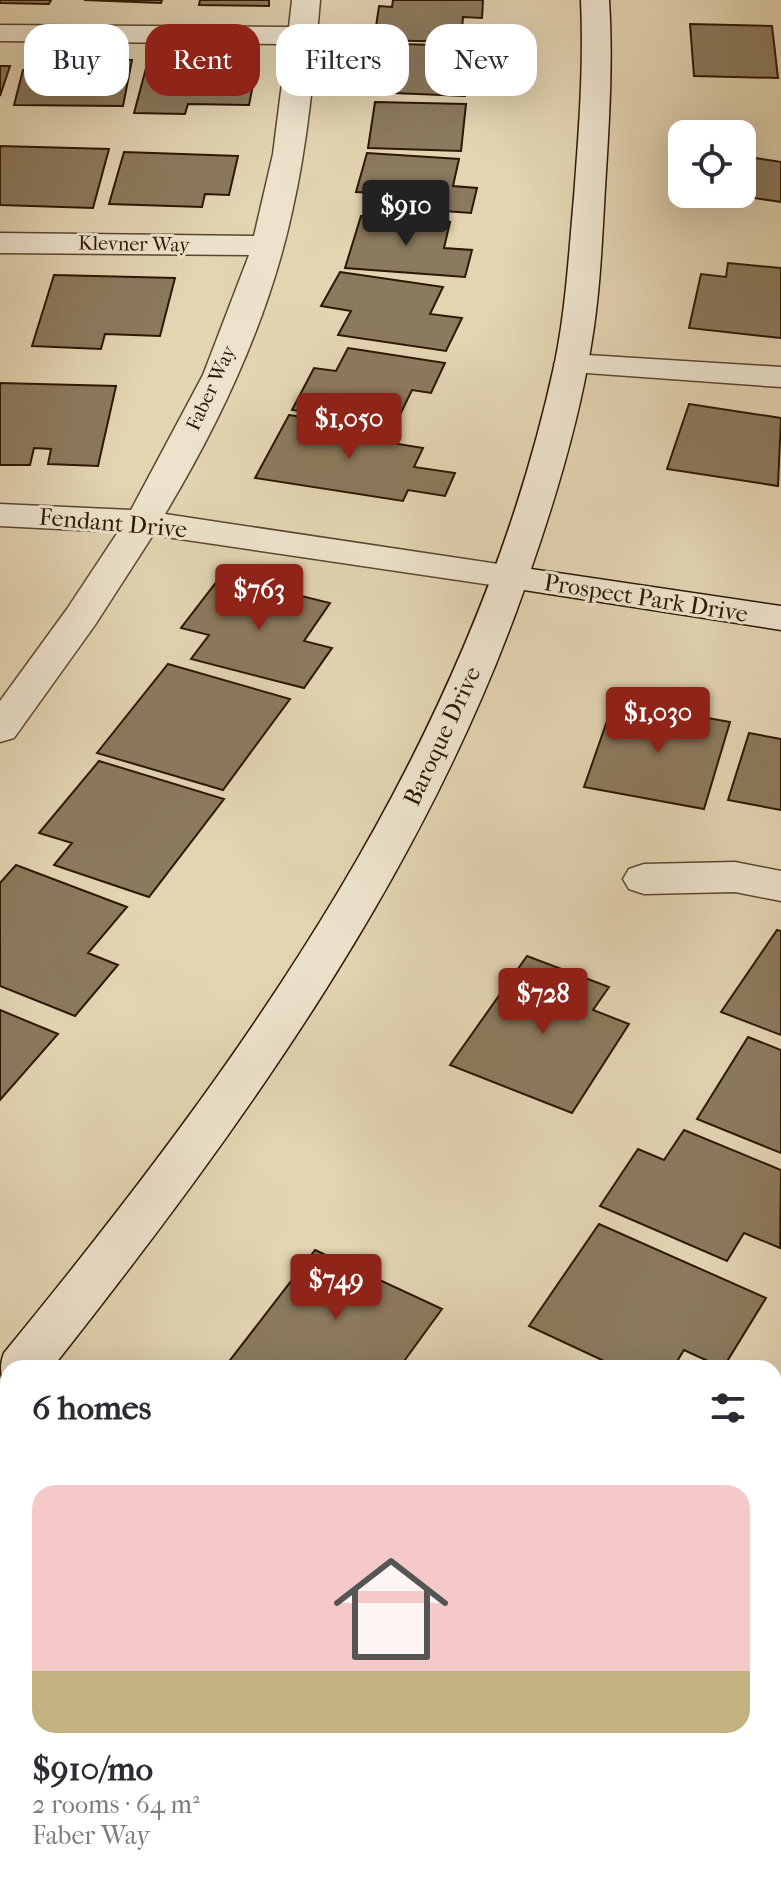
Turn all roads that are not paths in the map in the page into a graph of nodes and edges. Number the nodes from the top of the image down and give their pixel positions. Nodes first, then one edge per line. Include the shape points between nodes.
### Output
1 (306, 0) edge
2 (595, 0) edge
3 (304, 24) edge
4 (0, 33) edge
5 (276, 36) edge
6 (296, 96) edge
7 (0, 243) edge
8 (268, 246) junction
9 (571, 364) junction
10 (781, 377) edge
11 (0, 515) edge
12 (142, 522) junction
13 (511, 577) junction
14 (781, 618) edge
15 (0, 729) edge
16 (644, 879) dead end
17 (781, 886) edge
18 (29, 1360) edge

1 - 3 street, Faber Way
2 - 9 street, Baroque Drive via 599,75
4 - 5 street
6 - 8 street, Faber Way via 289,158
7 - 8 street, Klevner Way
8 - 12 street, Faber Way via 203,410
9 - 10 street
9 - 13 street, Baroque Drive via 537,501
11 - 12 street, Fendant Drive
12 - 13 street, Fendant Drive
12 - 15 street, Faber Way via 62,647
13 - 14 street, Prospect Park Drive
13 - 18 street, Baroque Drive via 452,721 333,940 255,1063 107,1264
16 - 17 street via 735,877

